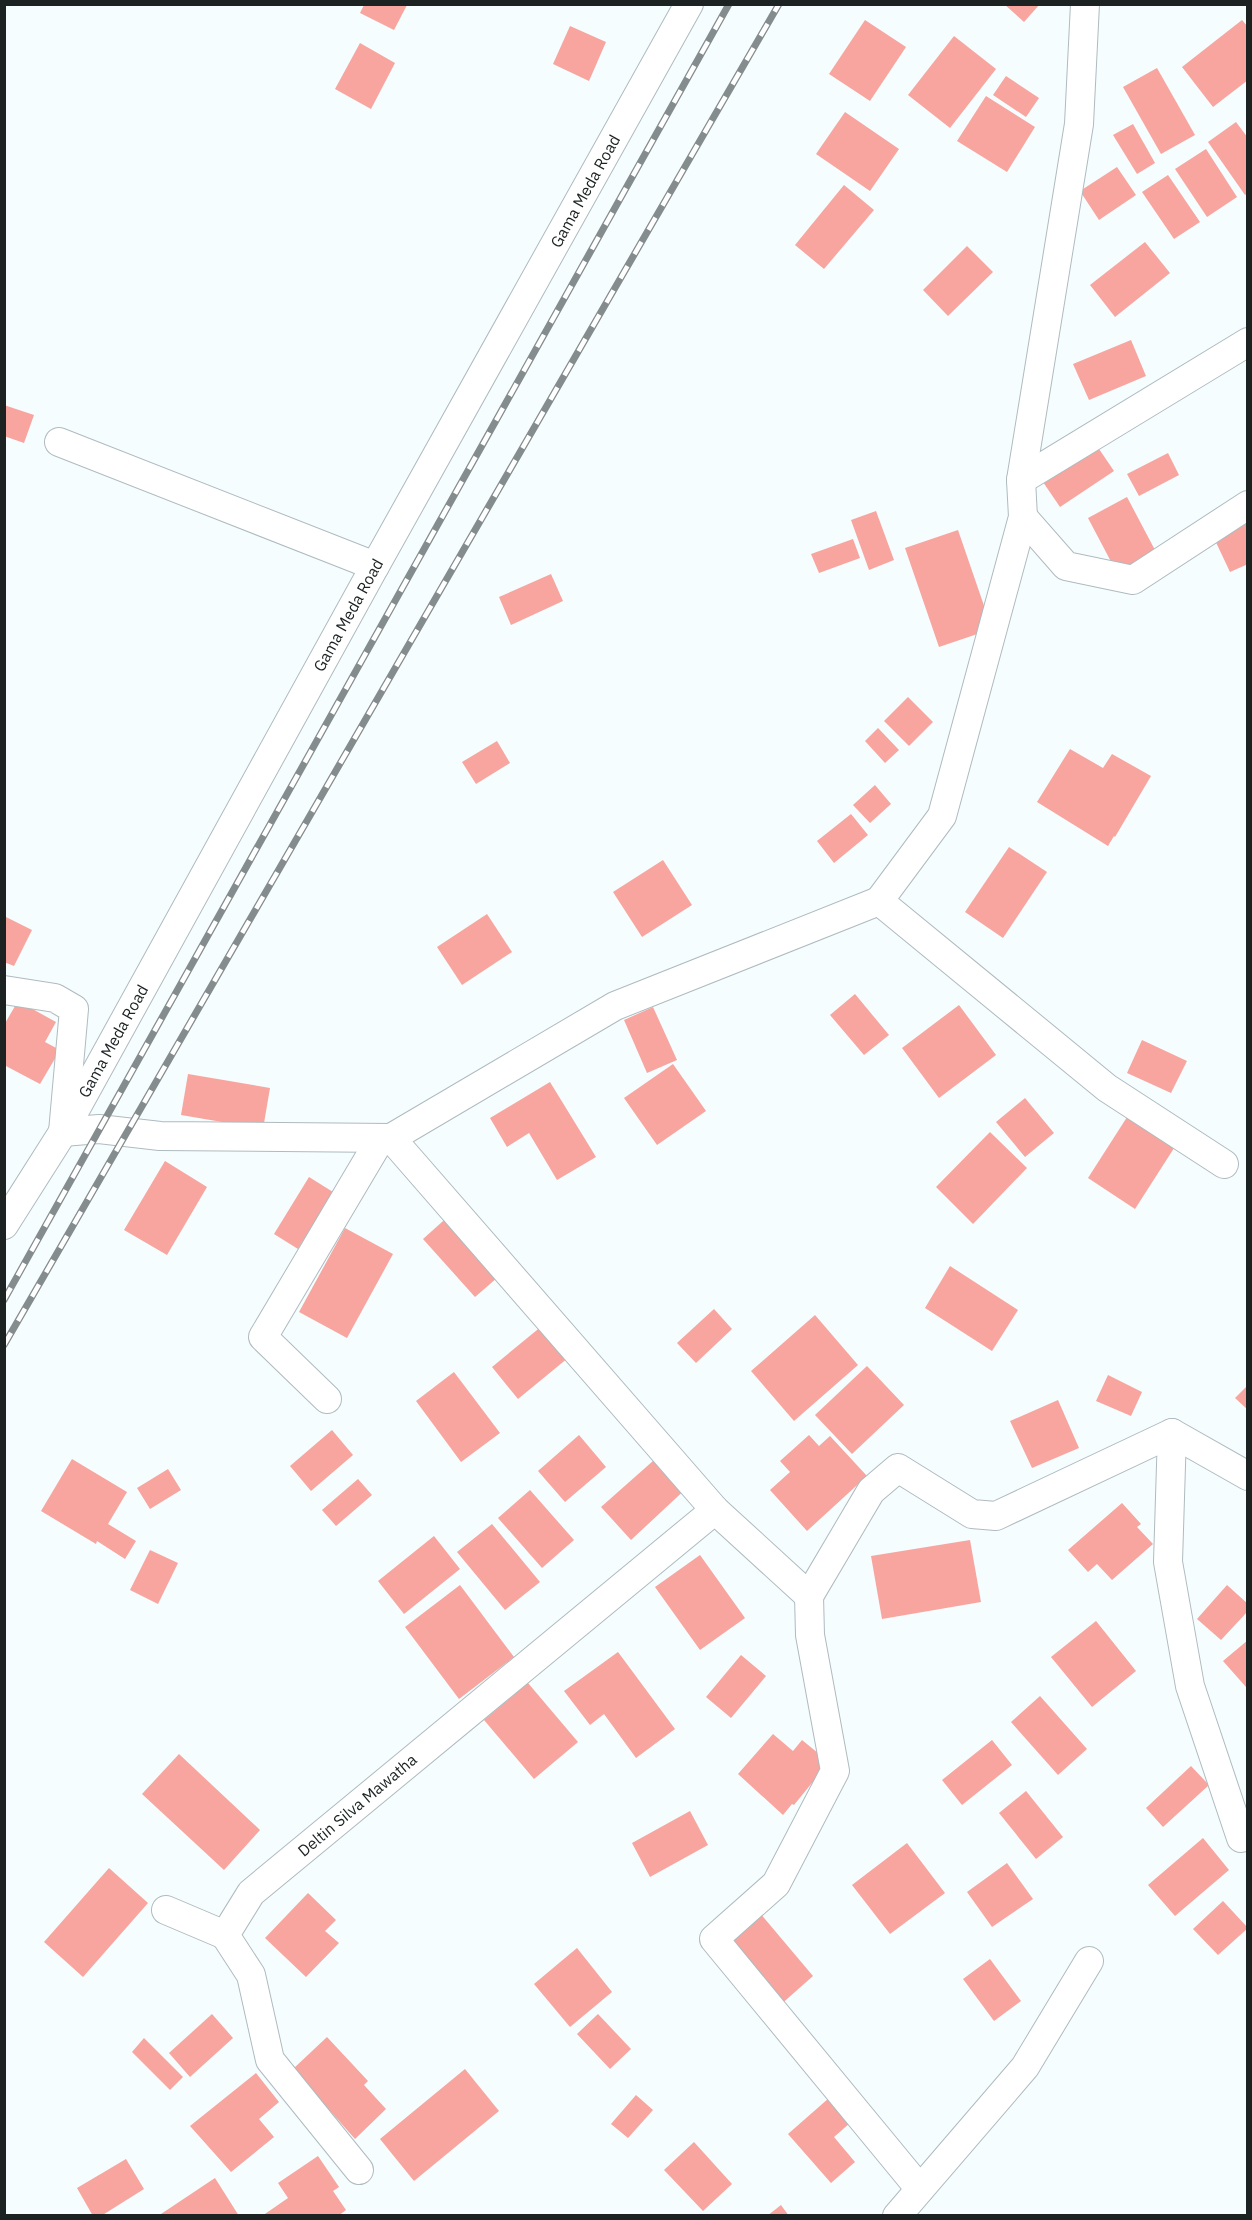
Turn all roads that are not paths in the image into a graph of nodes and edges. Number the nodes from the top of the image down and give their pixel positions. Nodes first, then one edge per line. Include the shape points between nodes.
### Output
1 (689, 4) edge
2 (1085, 4) edge
3 (1248, 342) edge
4 (59, 442) dead end
5 (1021, 480) junction
6 (1248, 505) edge
7 (1023, 517) junction
8 (375, 566) junction
9 (879, 901) junction
10 (4, 990) edge
11 (63, 1132) junction
12 (386, 1138) junction
13 (1224, 1164) dead end
14 (4, 1225) edge
15 (327, 1399) dead end
16 (1172, 1433) junction
17 (1248, 1476) edge
18 (715, 1510) junction
19 (809, 1596) junction
20 (1241, 1838) dead end
21 (166, 1910) dead end
22 (225, 1935) junction
23 (1089, 1961) dead end
24 (359, 2170) dead end
25 (920, 2189) junction
26 (897, 2216) edge

1 - 8 street, Gama Meda Road
2 - 5 street via 1079,124
3 - 5 street
4 - 8 street
5 - 7 street
6 - 7 street via 1133,580 1066,566
7 - 9 street via 942,816
8 - 11 street, Gama Meda Road
9 - 12 street via 615,1006
9 - 13 street via 1107,1088
10 - 11 street via 55,998 74,1009
11 - 12 street via 99,1129 160,1136
11 - 14 street, Gama Meda Road
12 - 15 street via 263,1337
12 - 18 street
16 - 17 street
16 - 19 street via 996,1516 972,1514 898,1468 872,1491
16 - 20 street via 1168,1562 1190,1686
18 - 19 street
18 - 22 street, Deltin Silva Mawatha via 251,1893
19 - 25 street via 810,1635 835,1771 776,1884 714,1939
21 - 22 street
22 - 24 street via 251,1976 270,2060
23 - 25 street via 1025,2067
25 - 26 street

